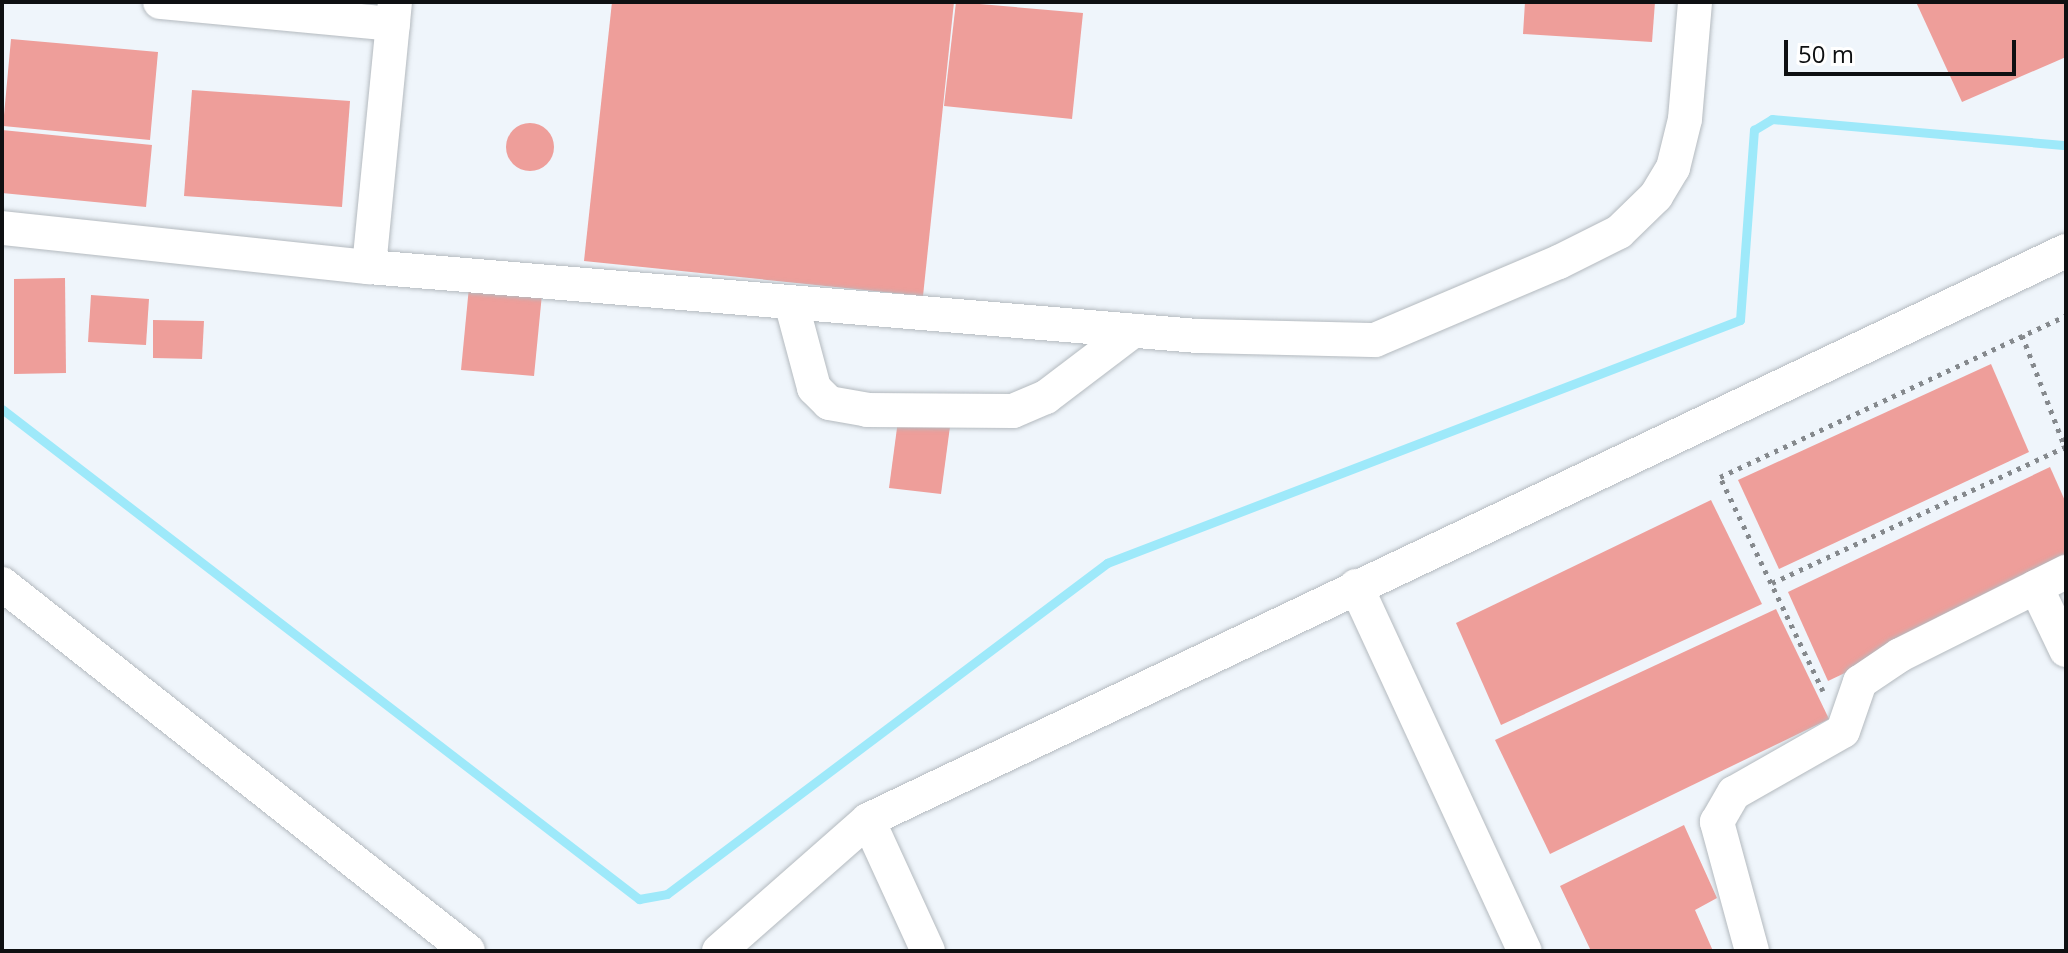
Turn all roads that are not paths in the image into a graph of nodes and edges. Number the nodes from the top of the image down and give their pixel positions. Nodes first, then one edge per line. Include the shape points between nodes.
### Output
1 (160, 2) edge
2 (1695, 2) edge
3 (394, 13) edge
4 (2, 228) edge
5 (2066, 251) edge
6 (369, 267) junction
7 (791, 302) junction
8 (1133, 331) junction
9 (2051, 580) edge
10 (2, 584) edge
11 (1356, 586) junction
12 (2066, 650) edge
13 (868, 820) junction
14 (468, 951) edge
15 (719, 951) edge
16 (928, 951) edge
17 (1525, 951) edge
18 (1752, 951) edge

1 - 3 lane
2 - 8 lane via 1673,168 1619,232 1502,291 1375,340
3 - 6 lane
4 - 6 lane
5 - 11 lane
6 - 7 lane
7 - 8 lane
7 - 8 lane via 814,388 829,403 867,410 1013,411 1046,397
9 - 12 lane
9 - 18 lane via 1860,682 1843,731 1753,777 1717,822
10 - 14 lane
11 - 13 lane
11 - 17 lane
13 - 15 lane
13 - 16 lane

